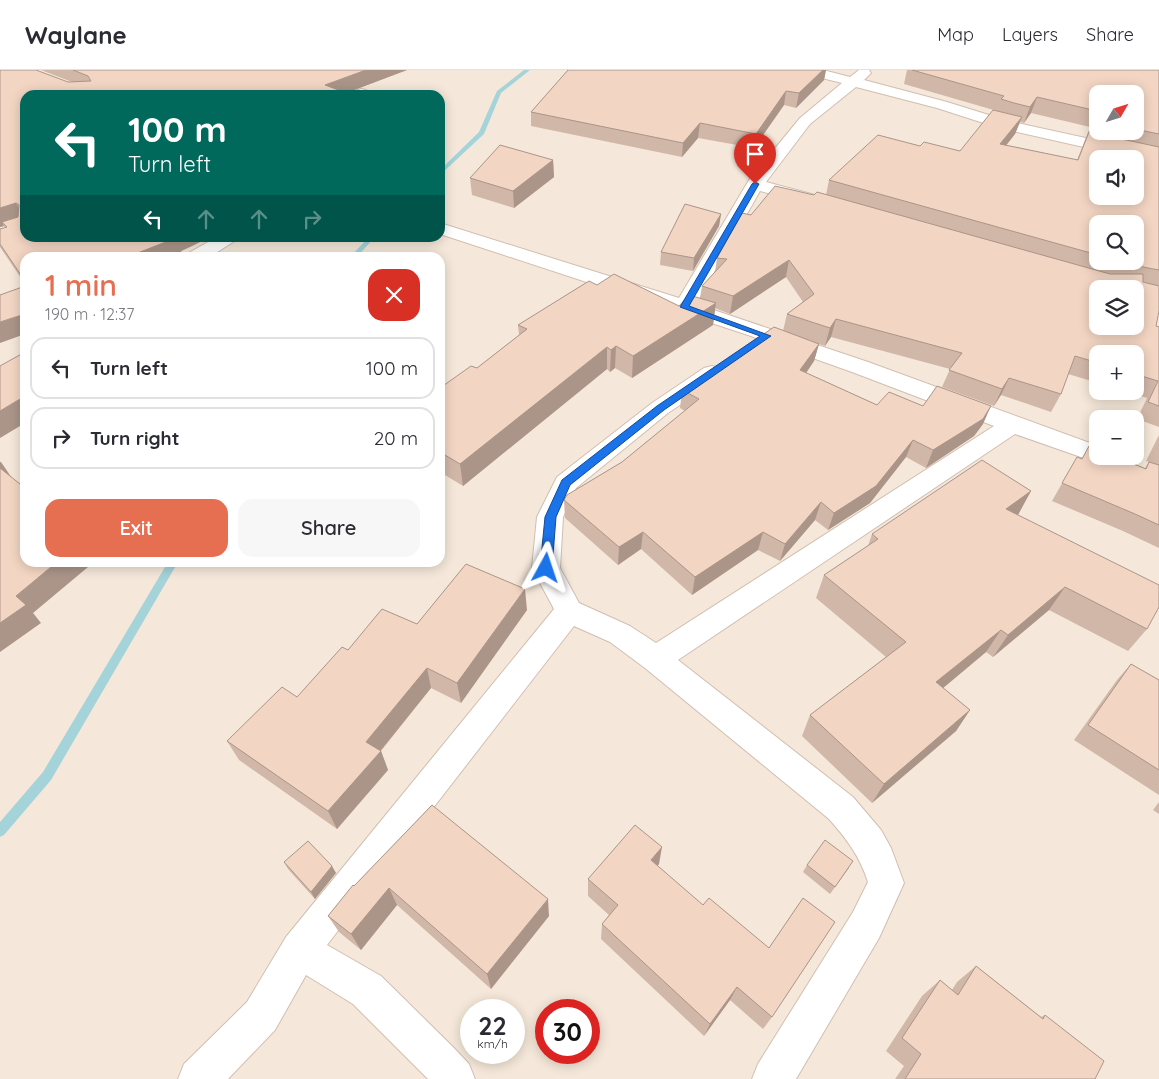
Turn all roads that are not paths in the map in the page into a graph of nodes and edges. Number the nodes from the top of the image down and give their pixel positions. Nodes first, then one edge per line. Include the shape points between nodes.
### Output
1 (807, 70) edge
2 (869, 70) edge
3 (852, 81) junction
4 (1159, 159) edge
5 (755, 184) junction
6 (830, 206) edge
7 (445, 230) edge
8 (220, 242) edge
9 (204, 252) edge
10 (684, 307) junction
11 (766, 336) junction
12 (1012, 426) junction
13 (1089, 452) edge
14 (569, 611) junction
15 (656, 660) junction
16 (299, 950) junction
17 (200, 1079) edge
18 (454, 1079) edge
19 (773, 1079) edge

1 - 3 street
2 - 3 street
3 - 4 street via 1004,125
3 - 5 street via 805,121
5 - 6 street
5 - 10 street
7 - 10 street
8 - 9 street
10 - 11 street
11 - 12 street via 859,367
11 - 14 street via 660,408 566,483 550,517 546,568
12 - 13 street
12 - 15 street
14 - 15 street via 620,634
14 - 16 street
15 - 19 street via 841,808 865,834 879,858 886,883 866,925
16 - 17 street via 261,1016
16 - 18 street via 367,990

